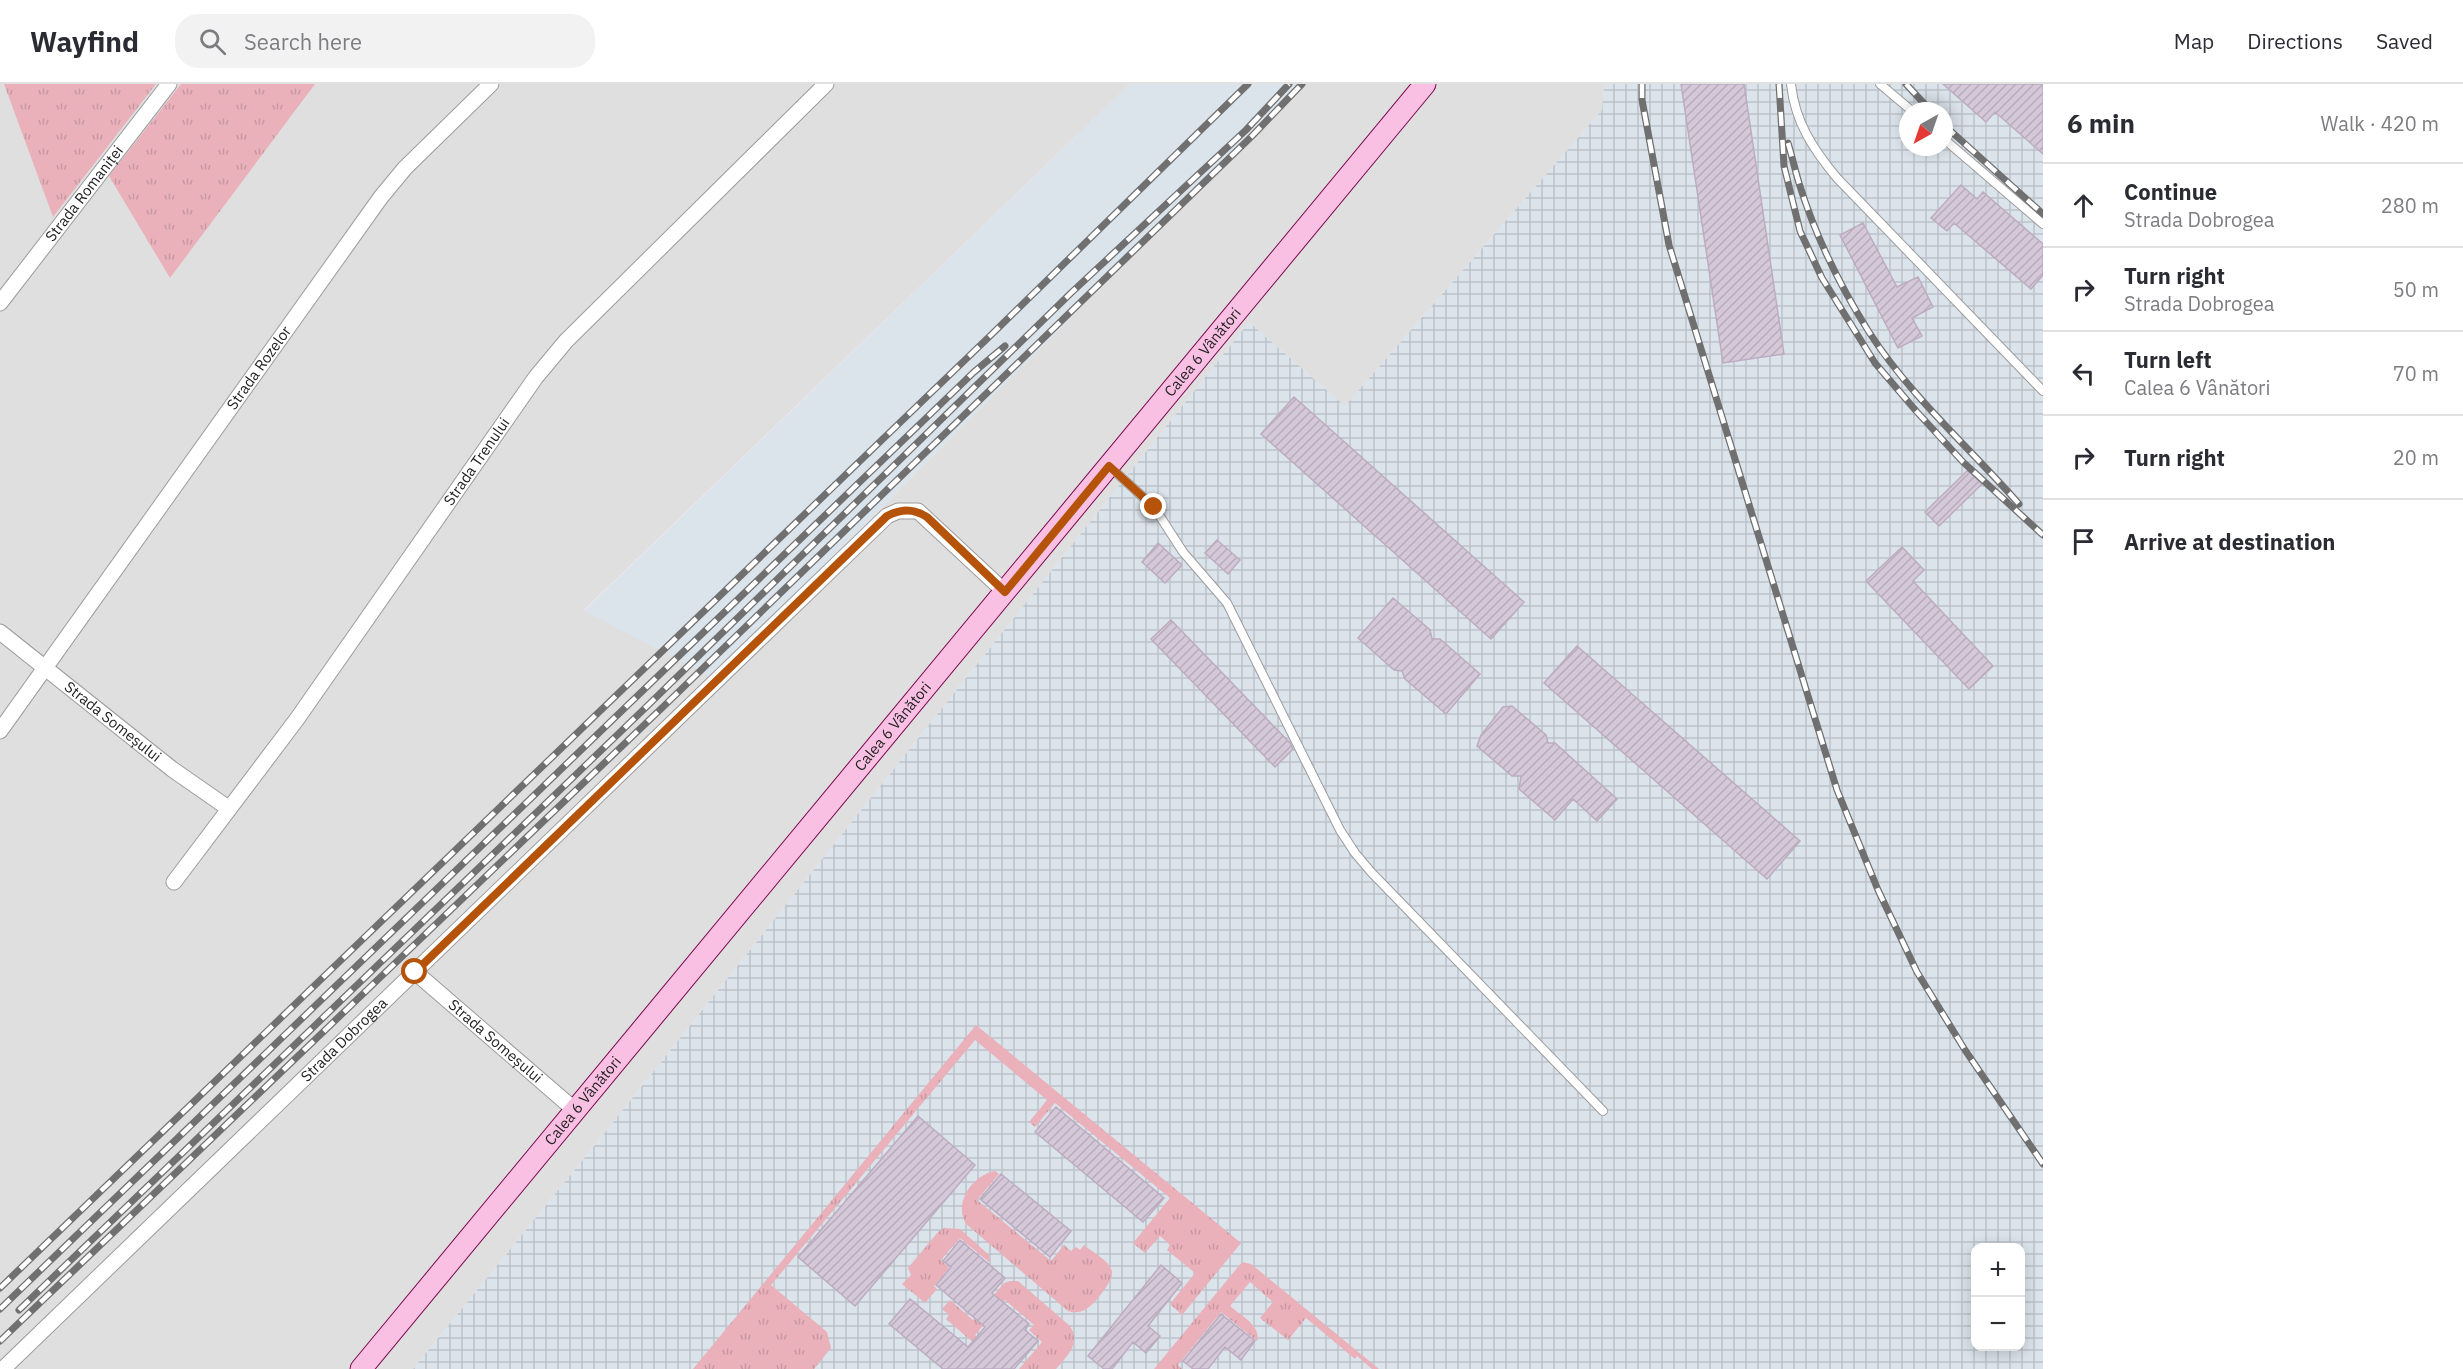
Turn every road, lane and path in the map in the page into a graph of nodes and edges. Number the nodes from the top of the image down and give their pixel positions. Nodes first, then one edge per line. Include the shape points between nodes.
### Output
1 (169, 84) edge
2 (491, 84) edge
3 (826, 84) edge
4 (1425, 84) edge
5 (1791, 84) edge
6 (1880, 84) edge
7 (1901, 102) edge
8 (1953, 147) edge
9 (2043, 224) edge
10 (0, 303) edge
11 (2043, 391) edge
12 (1109, 466) junction
13 (1005, 592) junction
14 (0, 632) edge
15 (46, 668) junction
16 (0, 731) edge
17 (228, 808) junction
18 (174, 882) dead end
19 (415, 972) junction
20 (576, 1111) junction
21 (1603, 1111) dead end
22 (3, 1369) edge
23 (362, 1369) edge

1 - 10 street, Strada Romaniței
2 - 15 street, Strada Rozelor via 405,168 381,197
3 - 17 street, Strada Trenului via 566,341 505,420 297,719
4 - 12 main road, Calea 6 Vânători
5 - 11 lane via 1800,125 1814,151
6 - 7 lane
8 - 9 lane
12 - 13 main road, Calea 6 Vânători
12 - 21 lane via 1154,507 1183,552 1227,603 1355,853
13 - 19 street, Strada Dobrogea via 918,511 898,511 887,516
13 - 20 main road, Calea 6 Vânători
14 - 15 street, Strada Someșului
15 - 16 street, Strada Rozelor
15 - 17 street, Strada Someșului via 172,769
17 - 18 street, Strada Trenului
19 - 20 street, Strada Someșului
19 - 22 street, Strada Dobrogea
20 - 23 main road, Calea 6 Vânători

